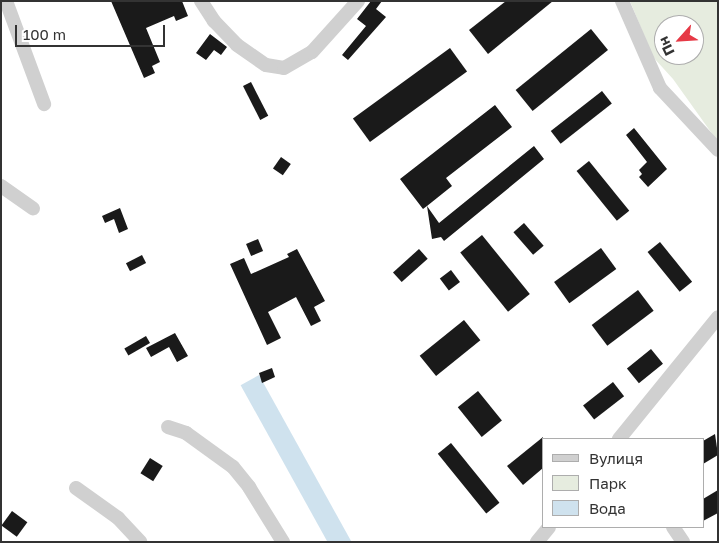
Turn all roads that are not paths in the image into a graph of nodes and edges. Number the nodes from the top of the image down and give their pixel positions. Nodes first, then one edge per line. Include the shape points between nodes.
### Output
1 (6, 1) edge
2 (201, 1) edge
3 (358, 1) edge
4 (622, 1) edge
5 (44, 104) dead end
6 (718, 150) edge
7 (1, 186) edge
8 (33, 208) dead end
9 (718, 317) edge
10 (168, 427) dead end
11 (624, 436) edge
12 (76, 488) dead end
13 (548, 528) edge
14 (674, 528) edge
15 (140, 542) edge
16 (284, 542) edge
17 (537, 542) edge
18 (683, 542) edge

1 - 5 street
2 - 3 street via 214,21 237,45 266,65 284,68 312,52
4 - 6 street via 638,44 660,88
7 - 8 street
9 - 11 street
10 - 16 street via 186,433 233,467
12 - 15 street via 118,518
13 - 17 street
14 - 18 street

